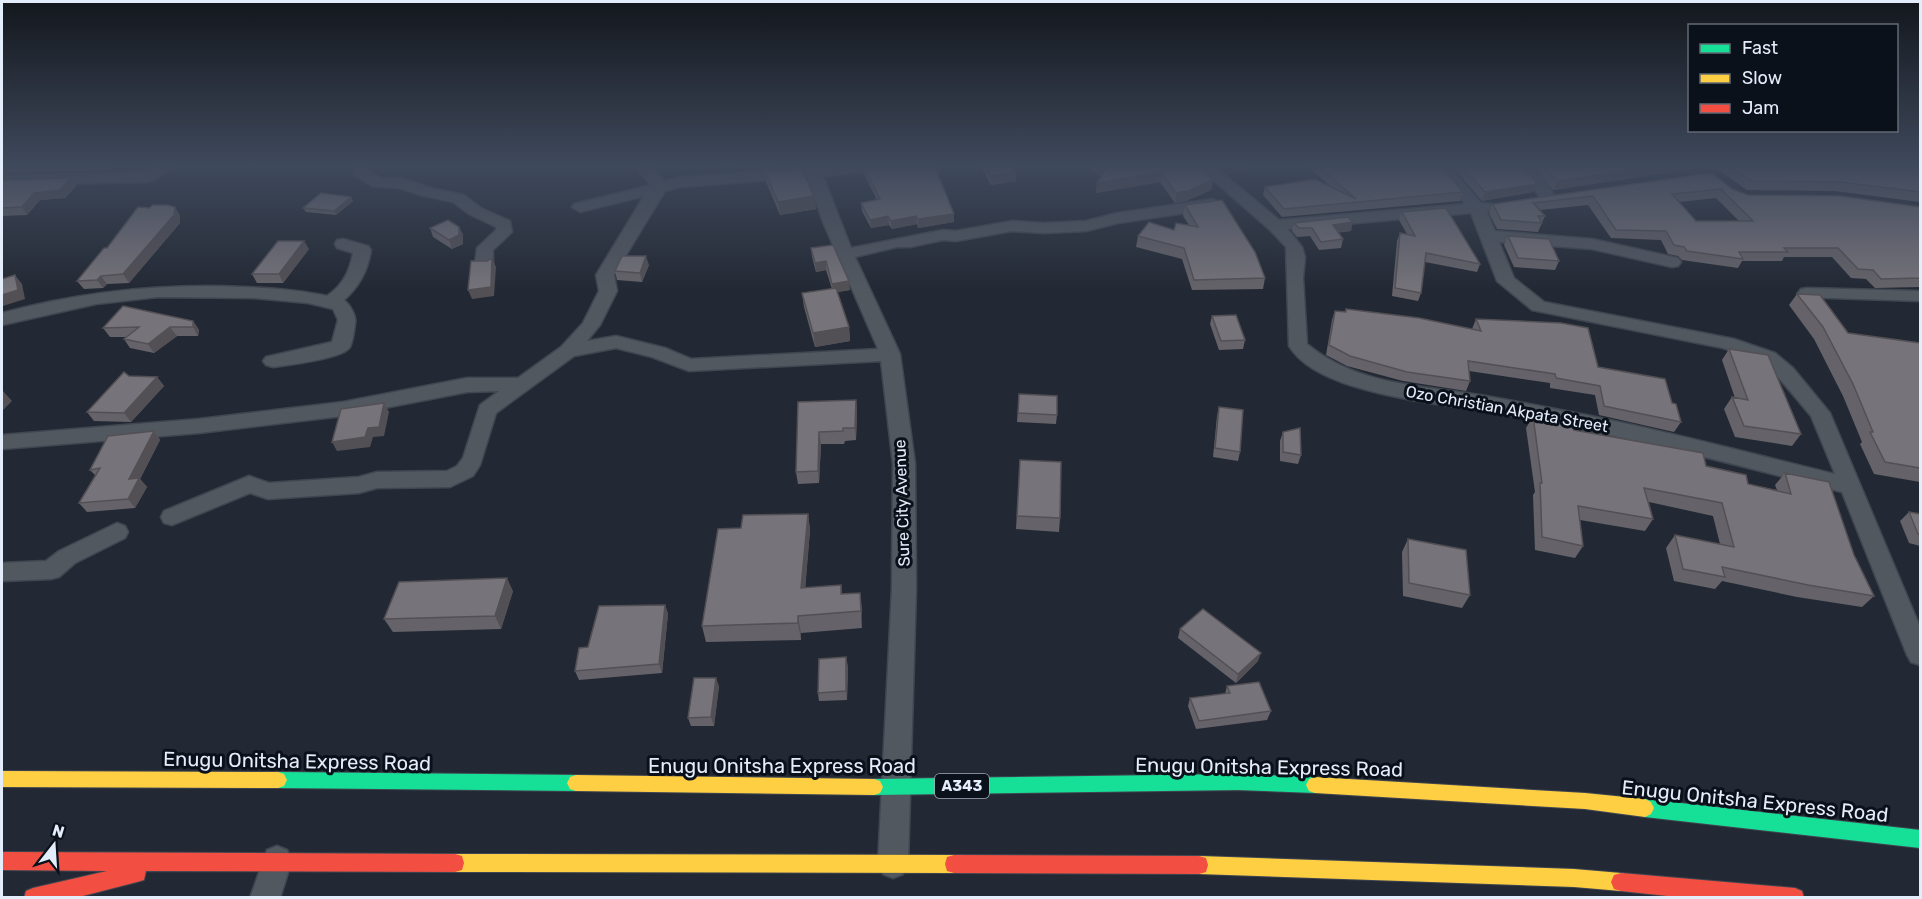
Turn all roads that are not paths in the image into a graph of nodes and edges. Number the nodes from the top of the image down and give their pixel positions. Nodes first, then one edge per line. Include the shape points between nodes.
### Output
1 (470, 207) edge
2 (647, 207) edge
3 (827, 207) edge
4 (1195, 207) edge
5 (1253, 207) edge
6 (1484, 207) edge
7 (1477, 208) junction
8 (1275, 225) junction
9 (1489, 236) junction
10 (343, 244) dead end
11 (845, 254) junction
12 (1672, 262) dead end
13 (484, 264) edge
14 (1807, 293) edge
15 (1920, 296) edge
16 (329, 302) junction
17 (2, 319) edge
18 (568, 351) junction
19 (890, 354) junction
20 (273, 361) dead end
21 (522, 384) junction
22 (2, 442) edge
23 (1850, 486) junction
24 (172, 517) dead end
25 (117, 532) dead end
26 (2, 572) edge
27 (1920, 655) edge
28 (2, 779) edge
29 (895, 787) junction
30 (1920, 839) edge
31 (192, 860) junction
32 (277, 860) junction
33 (2, 861) edge
34 (893, 864) junction
35 (33, 897) edge
36 (265, 897) edge
37 (1795, 897) edge

1 - 13 street via 504,225 504,232 485,248
2 - 18 street via 605,275 608,291 591,324
3 - 11 street, Sure City Avenue
4 - 11 street via 1086,225 1012,226 943,235
5 - 8 street, Ozo Christian Akpata Street
6 - 7 street
7 - 8 street
7 - 9 street
8 - 23 street, Ozo Christian Akpata Street via 1288,238 1296,256 1298,346 1324,367 1387,387 1661,438
9 - 12 street via 1592,244
9 - 23 street via 1506,281 1538,306 1727,343 1768,357 1820,413
10 - 16 street via 360,247 362,255 350,284 340,297
11 - 19 street, Sure City Avenue
14 - 15 street
16 - 17 street via 220,290 179,291 100,296 43,306
16 - 20 street via 340,305 347,320 341,346
18 - 19 street via 616,342 658,352 689,365
18 - 21 street
19 - 29 street, Sure City Avenue via 904,464 904,588
21 - 22 street via 467,385 343,409 199,426
21 - 24 street via 487,411 473,460 465,471 450,479 377,480 359,485 267,491 249,484
23 - 27 street
25 - 26 street via 67,557 51,570
28 - 29 highway, Enugu Onitsha Express Road / A343
29 - 30 highway, Enugu Onitsha Express Road / A343 via 1238,782 1387,788 1585,801
29 - 34 street, Sure City Avenue
31 - 32 highway
31 - 33 highway
31 - 35 highway
32 - 34 highway
32 - 36 street
34 - 37 highway via 1196,865 1416,872 1574,878

